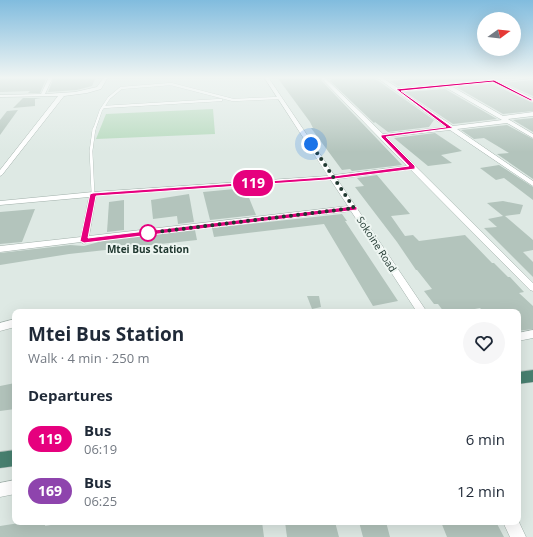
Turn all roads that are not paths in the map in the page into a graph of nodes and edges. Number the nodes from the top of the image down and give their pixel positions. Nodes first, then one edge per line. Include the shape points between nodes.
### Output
1 (56, 102) edge
2 (108, 102) edge
3 (181, 102) edge
4 (283, 102) edge
5 (349, 102) edge
6 (414, 102) edge
7 (475, 102) edge
8 (103, 107) junction
9 (533, 114) edge
10 (503, 118) junction
11 (509, 121) junction
12 (451, 128) junction
13 (382, 136) junction
14 (533, 136) edge
15 (413, 167) junction
16 (0, 174) edge
17 (334, 178) junction
18 (533, 184) edge
19 (93, 194) junction
20 (0, 203) edge
21 (354, 208) junction
22 (84, 241) junction
23 (0, 249) edge
24 (533, 288) edge
25 (420, 309) edge
26 (12, 324) edge
27 (0, 327) edge
28 (533, 334) edge
29 (521, 336) edge
30 (533, 376) edge
31 (521, 378) edge
32 (12, 458) edge
33 (0, 460) edge
34 (12, 488) edge
35 (0, 490) edge
36 (512, 525) edge
37 (518, 537) edge

1 - 16 street
2 - 8 lane
3 - 8 lane
4 - 17 street, Sokoine Road
5 - 13 street
6 - 12 street
7 - 10 street
8 - 19 lane via 96,119 92,138
9 - 10 street
10 - 11 street
11 - 12 street
11 - 14 street
12 - 13 street
12 - 18 street
13 - 15 street
15 - 17 street
15 - 24 street
17 - 19 street
17 - 21 street, Sokoine Road
19 - 20 street
19 - 22 street
21 - 22 street
21 - 25 street, Sokoine Road
22 - 23 street
26 - 27 street
28 - 29 street
30 - 31 highway
32 - 33 highway
34 - 35 street
36 - 37 street

